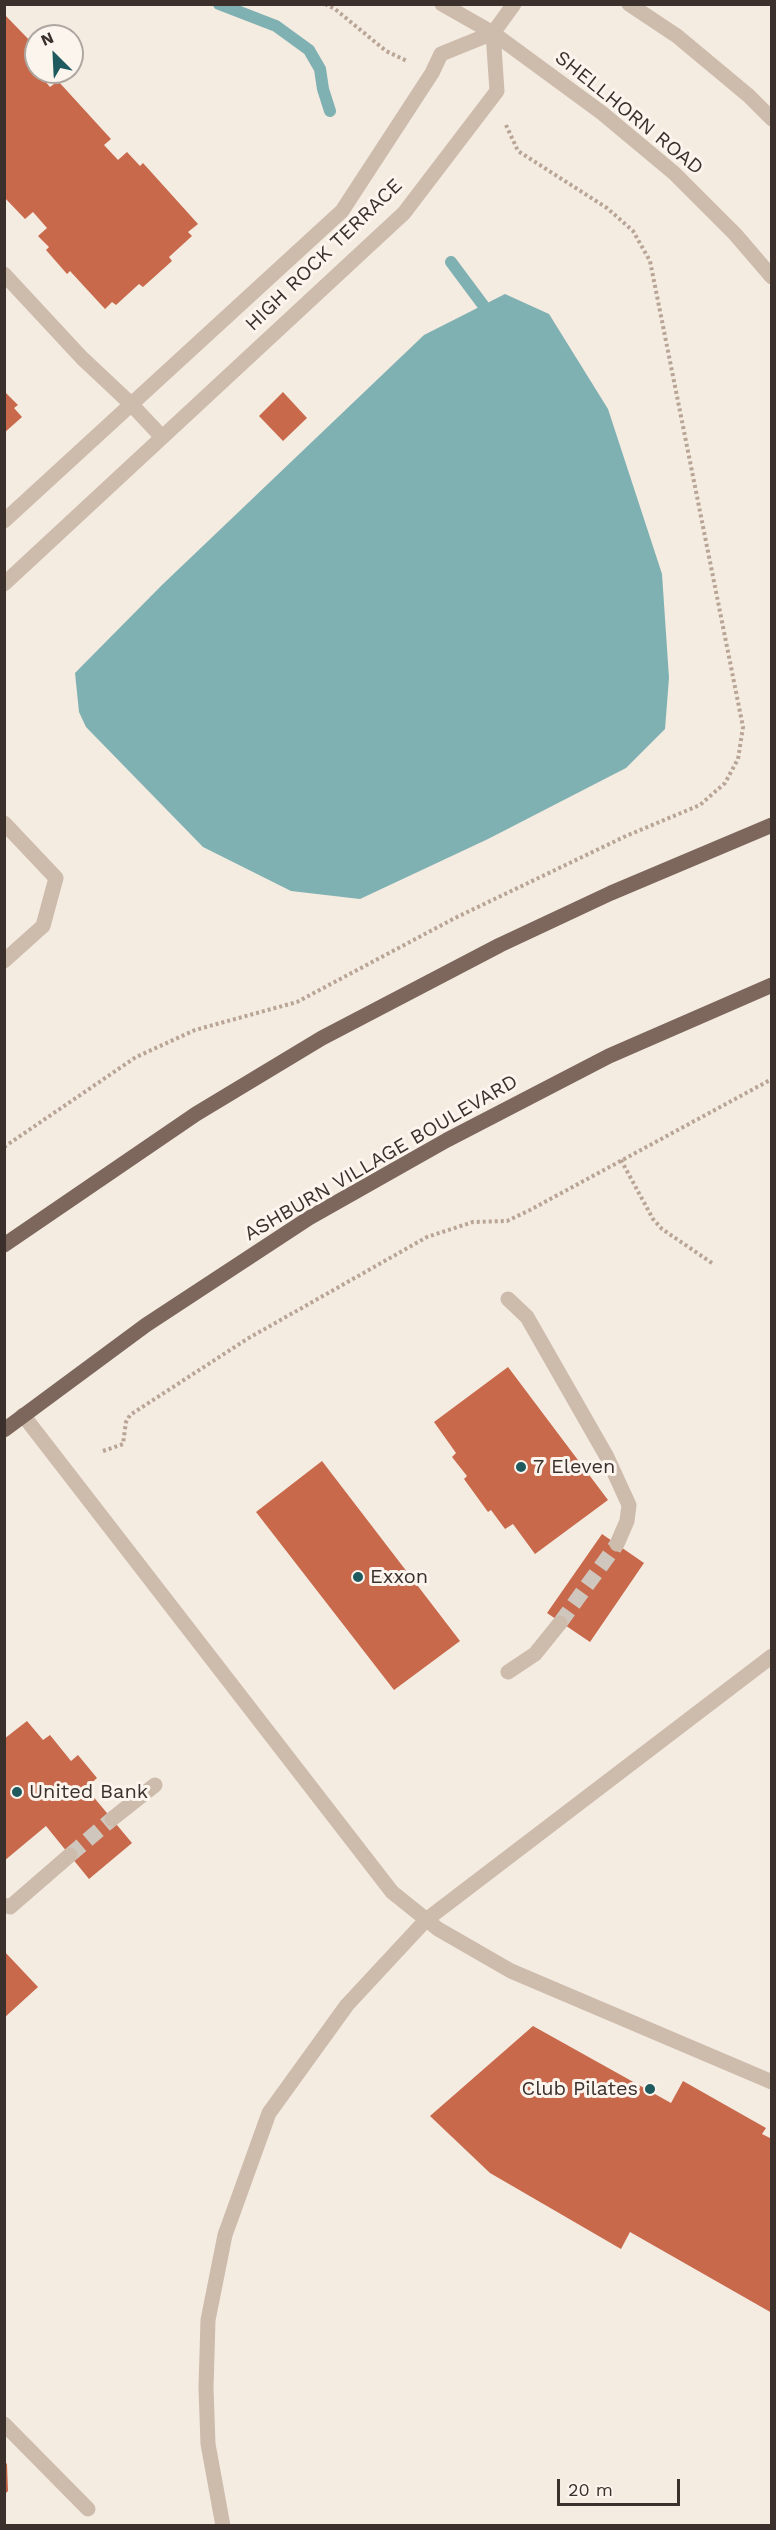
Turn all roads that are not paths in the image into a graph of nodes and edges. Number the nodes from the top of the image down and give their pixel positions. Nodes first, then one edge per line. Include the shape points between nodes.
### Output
1 (442, 4) edge
2 (514, 4) edge
3 (628, 4) edge
4 (493, 33) junction
5 (771, 119) edge
6 (4, 274) edge
7 (771, 277) edge
8 (131, 404) junction
9 (162, 437) junction
10 (4, 521) edge
11 (4, 584) edge
12 (4, 823) edge
13 (771, 825) edge
14 (4, 961) edge
15 (771, 985) edge
16 (4, 1245) edge
17 (508, 1299) dead end
18 (23, 1415) junction
19 (4, 1430) edge
20 (617, 1544) tunnel mouth
21 (560, 1623) tunnel mouth
22 (771, 1656) edge
23 (508, 1672) dead end
24 (155, 1785) dead end
25 (112, 1820) tunnel mouth
26 (70, 1855) tunnel mouth
27 (4, 1905) edge
28 (426, 1920) junction
29 (771, 2082) edge
30 (4, 2424) edge
31 (88, 2510) dead end
32 (223, 2526) edge

1 - 4 street, SHELLHORN ROAD
2 - 4 street
3 - 5 street via 677,36
4 - 7 street, SHELLHORN ROAD via 602,113 674,173 735,234
4 - 8 street, HIGH ROCK TERRACE via 441,54 342,211
4 - 9 street, HIGH ROCK TERRACE via 496,91 404,213
6 - 8 street
8 - 9 street
8 - 10 street, HIGH ROCK TERRACE
9 - 11 street, HIGH ROCK TERRACE
12 - 14 street via 56,878 43,926
13 - 16 main road via 520,936 322,1038 196,1114
15 - 18 main road, ASHBURN VILLAGE BOULEVARD via 609,1056 447,1140 309,1218 146,1325
17 - 20 street via 527,1317 607,1456 629,1505
18 - 19 main road, ASHBURN VILLAGE BOULEVARD
18 - 28 street via 392,1892
21 - 23 street via 535,1654
22 - 28 street
24 - 25 street
26 - 27 street via 10,1907
28 - 29 street via 511,1971
28 - 32 street via 347,2005 269,2113 225,2235 208,2320 206,2388 208,2444
30 - 31 street

